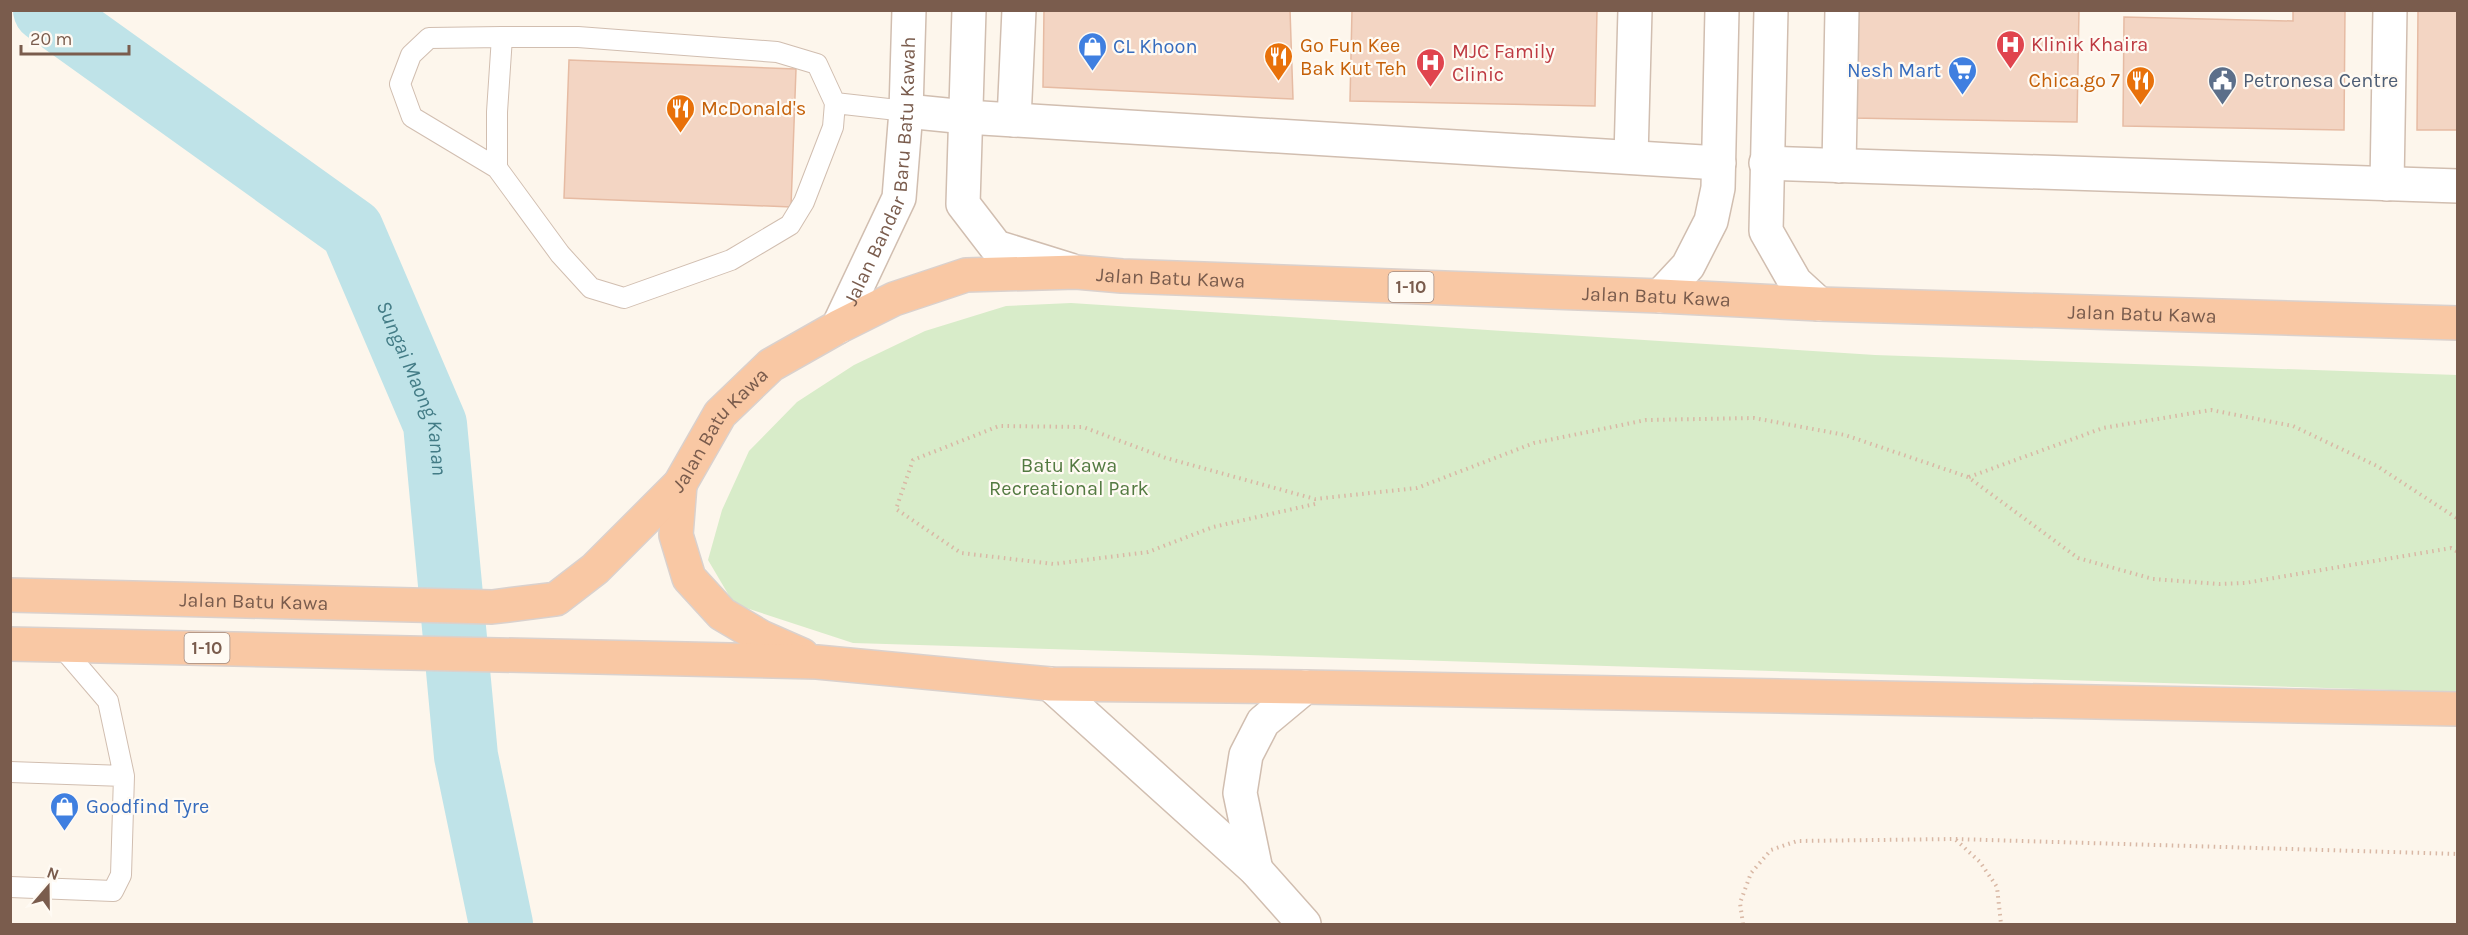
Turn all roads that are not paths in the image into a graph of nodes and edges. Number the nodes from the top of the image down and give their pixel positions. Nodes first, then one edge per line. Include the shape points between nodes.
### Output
1 (909, 10) edge
2 (969, 10) edge
3 (1019, 10) edge
4 (1635, 10) edge
5 (1722, 10) edge
6 (1771, 10) edge
7 (1842, 10) edge
8 (2390, 10) edge
9 (502, 37) junction
10 (835, 103) junction
11 (906, 111) junction
12 (966, 117) junction
13 (1014, 120) junction
14 (1631, 157) junction
15 (1719, 163) junction
16 (1766, 164) junction
17 (1839, 166) junction
18 (497, 168) junction
19 (2387, 184) junction
20 (2457, 186) edge
21 (1076, 272) junction
22 (1660, 296) junction
23 (1819, 304) junction
24 (2457, 323) edge
25 (838, 327) junction
26 (680, 484) junction
27 (10, 595) edge
28 (10, 644) edge
29 (60, 645) junction
30 (817, 662) junction
31 (1050, 684) junction
32 (1305, 687) junction
33 (2457, 709) edge
34 (10, 772) edge
35 (124, 776) junction
36 (1256, 870) junction
37 (10, 887) edge
38 (1304, 924) edge

1 - 11 street, Jalan Bandar Baru Batu Kawah
2 - 12 street
3 - 13 street
4 - 14 street
5 - 15 street
6 - 16 street
7 - 17 street
8 - 19 street
9 - 10 lane via 578,37 777,52 817,64
9 - 18 lane
9 - 18 lane via 429,38 411,56 400,84 412,117
10 - 11 lane
10 - 18 lane via 833,127 804,202 790,225 731,260 624,298 591,288 560,254
11 - 12 street
11 - 25 street, Jalan Bandar Baru Batu Kawah via 898,198
12 - 13 street
12 - 21 street via 963,204 996,247
13 - 14 street
14 - 15 street
15 - 22 street via 1711,221 1688,266
16 - 17 street
16 - 23 street via 1766,231 1796,282
17 - 19 street
19 - 20 street
21 - 22 highway, Jalan Batu Kawa / 1-10
21 - 25 highway, Jalan Batu Kawa / 1-10 via 966,274 894,299
22 - 23 highway, Jalan Batu Kawa / 1-10
23 - 24 highway, Jalan Batu Kawa / 1-10
25 - 26 highway, Jalan Batu Kawa / 1-10 via 771,365 720,414
26 - 27 highway, Jalan Batu Kawa / 1-10 via 595,569 556,599 492,607
26 - 30 highway via 676,536 689,578 722,614
28 - 29 highway, 1-10
29 - 30 highway, 1-10
29 - 35 lane via 108,701
30 - 31 highway, 1-10
31 - 32 highway, 1-10
31 - 36 street
32 - 33 highway, 1-10
32 - 36 street via 1263,723 1246,755 1240,793
34 - 35 lane
35 - 37 lane via 121,875 113,891
36 - 38 street

